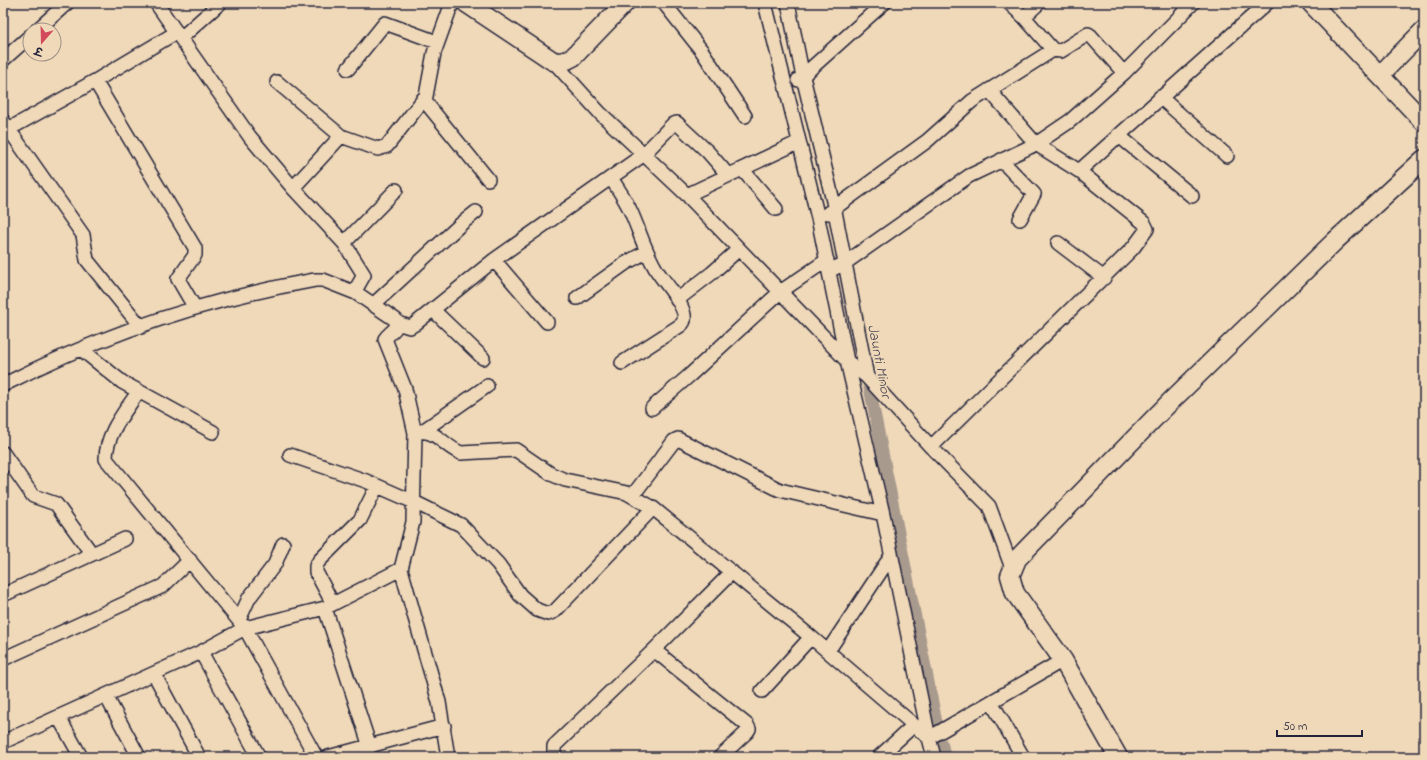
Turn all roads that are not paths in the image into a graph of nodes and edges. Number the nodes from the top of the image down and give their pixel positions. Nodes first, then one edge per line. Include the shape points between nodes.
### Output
1 (67, 3) edge
2 (156, 3) edge
3 (220, 3) edge
4 (452, 3) edge
5 (466, 3) edge
6 (625, 3) edge
7 (664, 3) edge
8 (765, 3) edge
9 (788, 3) edge
10 (884, 3) edge
11 (1010, 3) edge
12 (1039, 3) edge
13 (1193, 3) edge
14 (1267, 3) edge
15 (1312, 3) edge
16 (1024, 17) junction
17 (46, 22) edge
18 (1424, 30) edge
19 (179, 35) junction
20 (437, 42) junction
21 (22, 43) edge
22 (1053, 50) junction
23 (3, 60) edge
24 (553, 61) junction
25 (348, 69) dead end
26 (1124, 73) junction
27 (1380, 75) junction
28 (96, 81) junction
29 (277, 82) dead end
30 (795, 82) junction
31 (989, 90) junction
32 (1160, 96) junction
33 (423, 99) junction
34 (745, 116) dead end
35 (1424, 122) edge
36 (5, 128) edge
37 (1118, 135) junction
38 (341, 136) junction
39 (799, 142) junction
40 (1036, 144) junction
41 (643, 155) junction
42 (1227, 156) dead end
43 (1424, 158) edge
44 (1001, 160) junction
45 (742, 168) junction
46 (1079, 171) junction
47 (728, 175) junction
48 (611, 178) junction
49 (488, 179) dead end
50 (293, 188) junction
51 (396, 190) dead end
52 (687, 195) junction
53 (1192, 196) dead end
54 (776, 209) dead end
55 (476, 212) dead end
56 (826, 214) junction
57 (1020, 219) dead end
58 (344, 243) junction
59 (1058, 243) dead end
60 (739, 249) junction
61 (646, 252) junction
62 (494, 260) junction
63 (835, 266) junction
64 (1104, 278) junction
65 (780, 292) junction
66 (356, 293) junction
67 (577, 298) dead end
68 (677, 300) junction
69 (374, 304) junction
70 (195, 308) junction
71 (433, 310) junction
72 (547, 322) dead end
73 (397, 324) junction
74 (142, 327) junction
75 (81, 349) junction
76 (483, 358) dead end
77 (622, 363) dead end
78 (858, 370) junction
79 (3, 385) edge
80 (487, 386) dead end
81 (138, 392) junction
82 (652, 408) dead end
83 (213, 432) dead end
84 (419, 432) junction
85 (931, 447) junction
86 (3, 453) edge
87 (290, 455) dead end
88 (377, 486) junction
89 (633, 495) junction
90 (414, 502) junction
91 (653, 508) junction
92 (882, 514) junction
93 (125, 539) dead end
94 (283, 544) dead end
95 (92, 554) junction
96 (891, 556) junction
97 (190, 560) junction
98 (1012, 568) junction
99 (402, 570) junction
100 (732, 572) junction
101 (3, 595) edge
102 (329, 606) junction
103 (242, 624) junction
104 (811, 637) junction
105 (654, 650) junction
106 (828, 651) junction
107 (201, 652) junction
108 (3, 659) edge
109 (1063, 660) junction
110 (154, 674) junction
111 (762, 691) dead end
112 (106, 696) junction
113 (992, 703) junction
114 (59, 718) junction
115 (914, 725) junction
116 (444, 726) junction
117 (929, 738) junction
118 (3, 742) edge
119 (370, 747) junction
120 (81, 757) edge
121 (139, 757) edge
122 (199, 757) edge
123 (259, 757) edge
124 (316, 757) edge
125 (328, 757) edge
126 (448, 757) edge
127 (554, 757) edge
128 (720, 757) edge
129 (880, 757) edge
130 (934, 757) edge
131 (1023, 757) edge
132 (1118, 757) edge

1 - 17 street
2 - 19 street
3 - 19 street
4 - 20 street
5 - 24 street
6 - 24 street via 573,56 565,61
7 - 34 street via 702,51
8 - 30 street
9 - 30 street
10 - 30 street
11 - 16 street
12 - 16 street
13 - 26 street
14 - 32 street
15 - 27 street
16 - 22 street
18 - 27 street
19 - 28 street
19 - 50 street via 250,137
20 - 25 street via 385,23
20 - 33 street via 426,96
21 - 23 street
22 - 26 street via 1061,51 1088,34
22 - 31 street
24 - 41 street via 600,113
26 - 40 street via 1070,121
27 - 35 street
28 - 36 street
28 - 70 street via 195,248 195,255 178,279
29 - 38 street
30 - 39 street
30 - 56 street
31 - 40 street
31 - 56 street via 972,101 921,146
32 - 37 street
32 - 42 street
33 - 38 street via 383,148 378,149
33 - 49 street
36 - 74 street via 83,235 87,260
37 - 46 street
37 - 53 street
38 - 50 street
39 - 45 street
39 - 56 street
40 - 44 street
40 - 46 street
41 - 47 street via 673,124 677,123
41 - 48 street
41 - 52 street
43 - 98 street via 1170,402 1017,559
44 - 57 street via 1034,194
44 - 63 street via 969,176
45 - 47 street
45 - 54 street
46 - 64 street via 1147,227 1133,248
47 - 52 street
48 - 61 street via 631,212
48 - 62 street
50 - 58 street
51 - 58 street
52 - 60 street
55 - 69 street
56 - 63 street
56 - 63 street
58 - 66 street via 364,275 356,288
59 - 64 street
60 - 65 street
60 - 68 street
61 - 67 street
61 - 68 street
62 - 71 street
62 - 72 street
63 - 65 street
63 - 78 street
63 - 78 street
64 - 85 street
65 - 78 street
65 - 82 street
66 - 69 street
66 - 70 street via 323,280 315,280
68 - 77 street via 685,314 684,322
69 - 73 street via 396,320
70 - 74 street
71 - 73 street via 410,327
71 - 76 street
73 - 84 street via 387,334 385,342 405,389
74 - 75 street
75 - 79 street
75 - 81 street
78 - 85 street
78 - 92 street
80 - 84 street
81 - 83 street
81 - 97 street via 112,432 107,443 106,459
84 - 89 street via 431,432 461,453 512,449 565,480
84 - 90 street
85 - 98 street via 989,506
86 - 95 street via 33,496 56,504
87 - 88 street
88 - 90 street
88 - 102 street via 360,520 316,566
89 - 91 street
89 - 92 street via 678,439 780,490
90 - 91 street via 441,514 468,531 498,564 520,596 537,610 548,614 555,611
90 - 99 street via 413,522
91 - 100 street
92 - 96 street
93 - 95 street
94 - 103 street via 275,564 249,598
95 - 101 street
96 - 106 street
96 - 117 street
97 - 103 street
97 - 108 street via 163,586
98 - 109 street via 1010,576 1015,593
99 - 102 street
99 - 116 street
100 - 104 street
100 - 105 street
102 - 103 street
102 - 119 street
103 - 107 street
103 - 124 street
104 - 106 street
104 - 111 street
105 - 127 street via 554,746
105 - 128 street via 747,725 747,732
106 - 115 street
107 - 110 street
107 - 123 street
109 - 113 street
109 - 132 street
110 - 112 street
110 - 122 street
112 - 114 street
112 - 121 street
113 - 117 street
113 - 131 street
114 - 118 street
114 - 120 street
115 - 117 street
115 - 129 street
116 - 119 street
116 - 126 street
117 - 130 street
119 - 125 street

